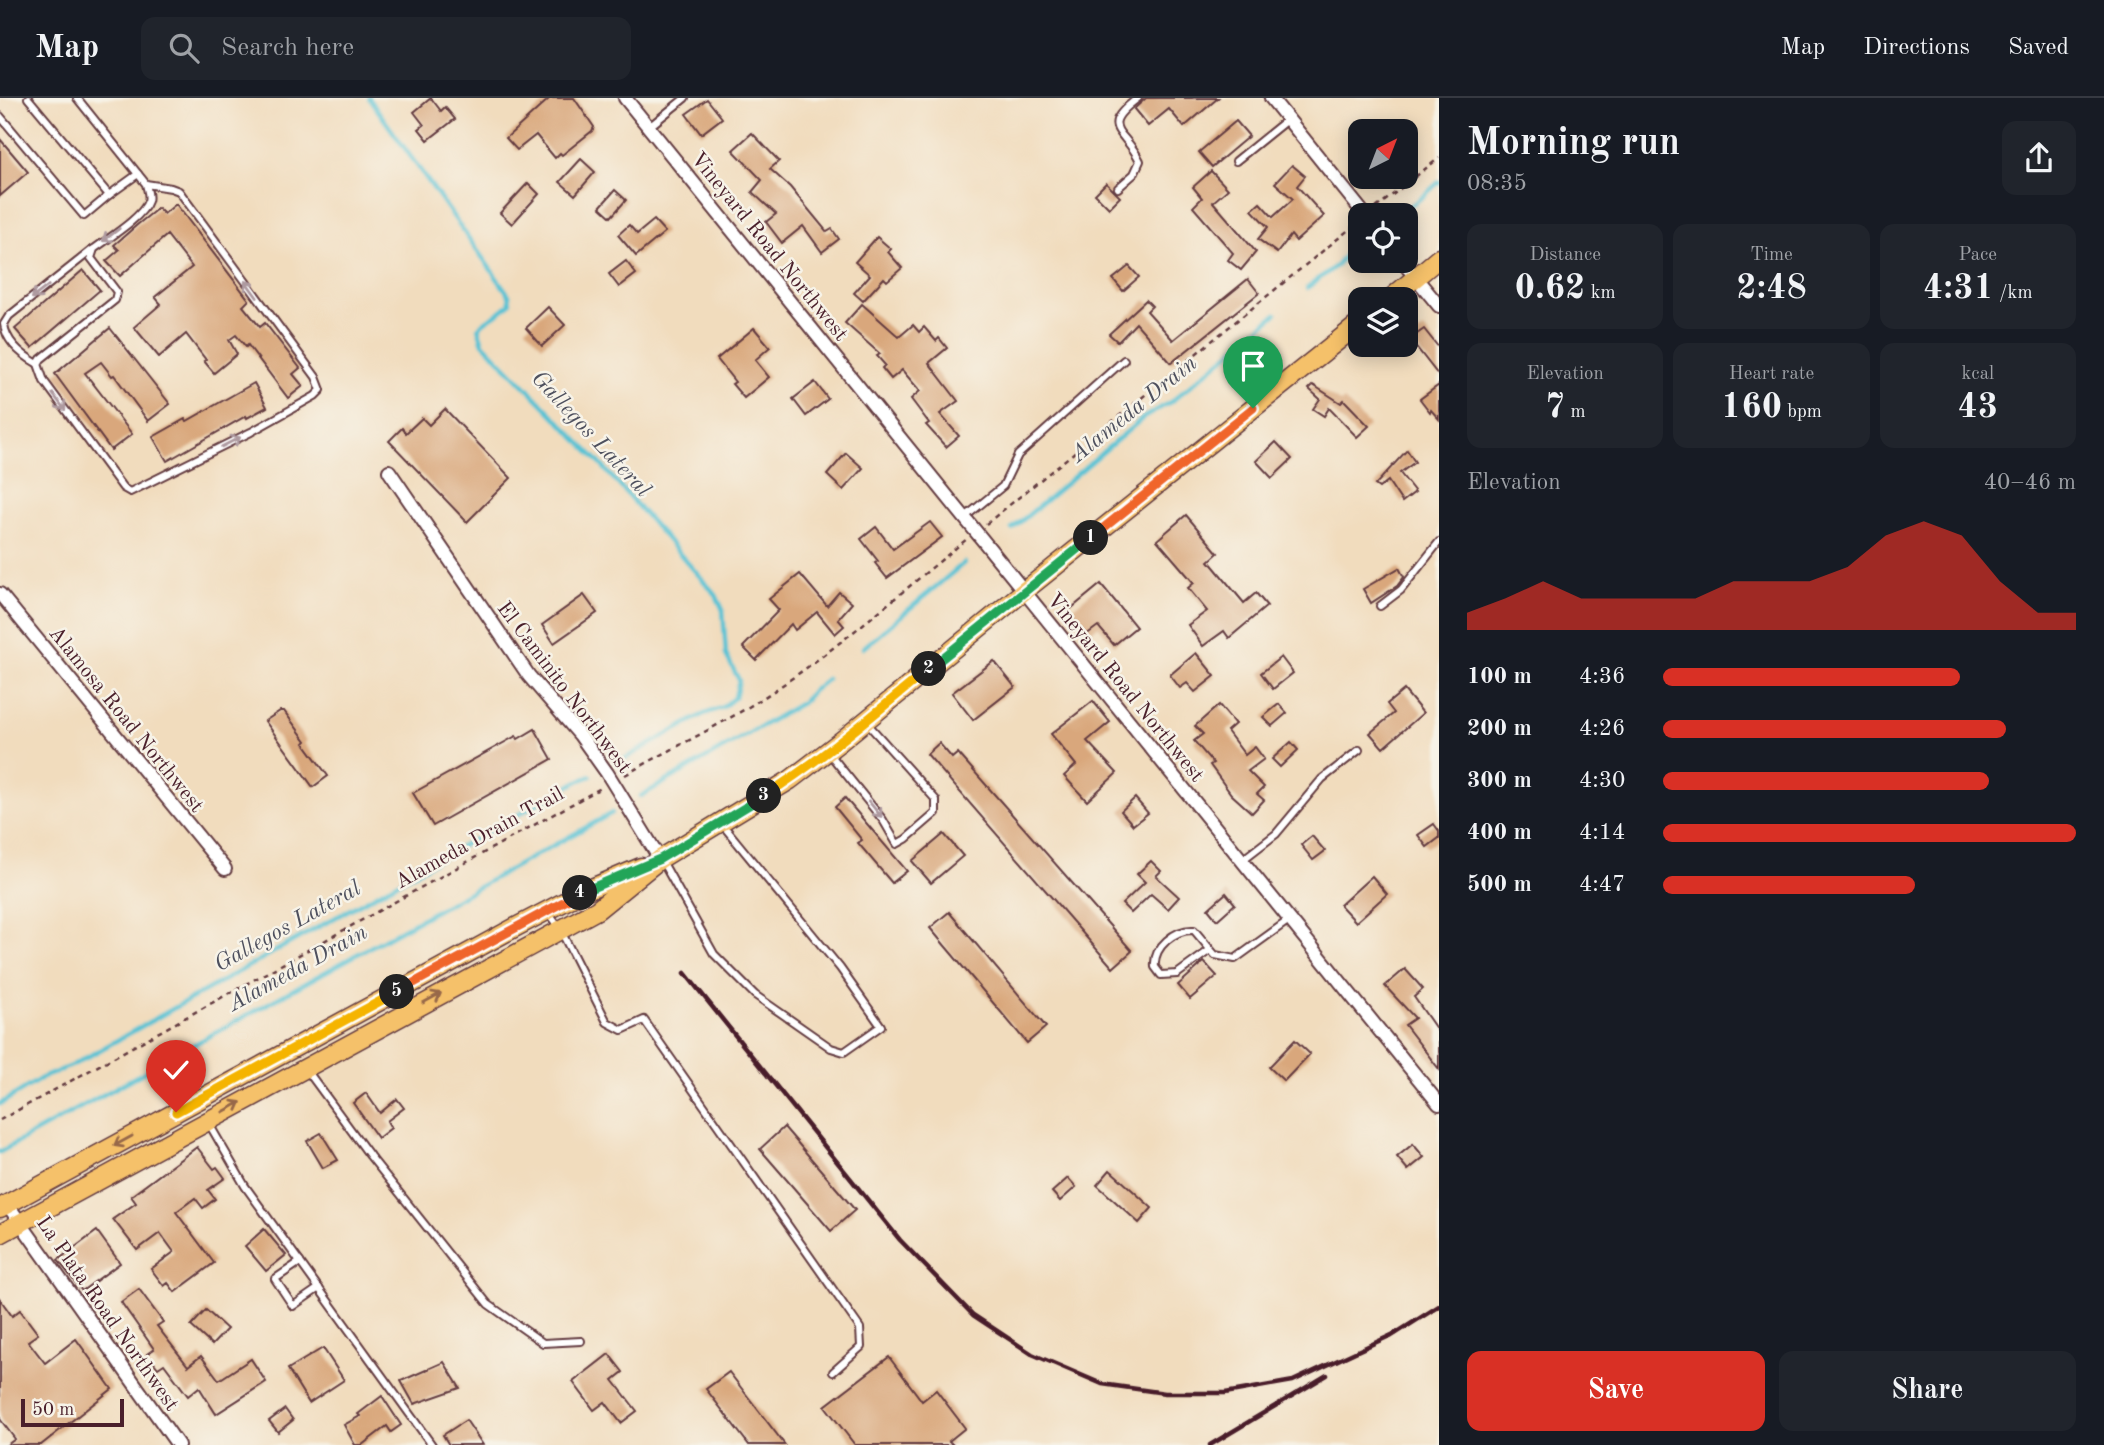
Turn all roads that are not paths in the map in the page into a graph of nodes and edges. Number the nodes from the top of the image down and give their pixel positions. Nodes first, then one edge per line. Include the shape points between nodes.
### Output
1 (28, 98) edge
2 (77, 98) edge
3 (625, 98) edge
4 (685, 98) edge
5 (1138, 98) edge
6 (1271, 98) edge
7 (0, 116) edge
8 (1287, 119) junction
9 (649, 127) junction
10 (1236, 162) dead end
11 (138, 174) junction
12 (146, 184) junction
13 (1118, 188) dead end
14 (110, 195) junction
15 (1355, 203) edge
16 (93, 249) junction
17 (1439, 258) edge
18 (1412, 273) edge
19 (1416, 278) junction
20 (1405, 287) edge
21 (1439, 306) edge
22 (1348, 333) edge
23 (1124, 360) dead end
24 (38, 364) junction
25 (389, 471) dead end
26 (964, 518) junction
27 (1439, 541) edge
28 (1023, 592) junction
29 (0, 594) edge
30 (1380, 606) dead end
31 (865, 722) junction
32 (1359, 750) dead end
33 (828, 751) junction
34 (721, 822) junction
35 (660, 859) junction
36 (1241, 861) junction
37 (225, 869) dead end
38 (547, 911) junction
39 (1289, 920) junction
40 (560, 929) junction
41 (1210, 950) junction
42 (305, 1067) junction
43 (1439, 1104) edge
44 (207, 1120) junction
45 (3, 1206) edge
46 (20, 1222) junction
47 (0, 1234) edge
48 (300, 1262) junction
49 (319, 1288) junction
50 (581, 1341) dead end
51 (833, 1372) dead end
52 (178, 1445) edge
53 (432, 1445) edge

1 - 14 lane
2 - 11 lane
3 - 9 street, Vineyard Road Northwest
4 - 9 lane
5 - 13 lane via 1116,118 1118,130 1140,161 1135,174
6 - 8 street
7 - 14 lane via 83,216
8 - 10 lane
8 - 15 street
9 - 26 street, Vineyard Road Northwest
11 - 12 lane
11 - 14 lane
12 -> 16 lane via 149,197 140,213
24 -> 12 lane via 44,381 123,488 131,492 251,432 321,390 179,191
16 - 24 lane via 91,258 117,292 115,300
16 -> 24 lane via 4,324 5,334 16,348
17 - 19 main road
18 - 19 street
19 - 20 main road
19 - 21 street
22 - 28 main road
23 - 26 lane via 1018,455 1003,486
25 - 35 street, El Caminito Northwest via 529,677 607,773
26 - 28 street, Vineyard Road Northwest
27 - 30 lane via 1401,590
28 - 31 main road
28 - 36 street, Vineyard Road Northwest
29 - 37 street, Alamosa Road Northwest
31 - 33 main road
33 -> 31 lane via 883,820 897,845 906,839 936,813 936,800
32 - 36 lane via 1322,779 1276,834
33 - 34 main road
34 - 35 main road
34 - 35 lane via 840,968 881,1026 844,1052 831,1048 755,995 714,954
35 - 38 main road
35 - 40 main road via 597,910
36 - 39 street, Vineyard Road Northwest
38 - 40 lane
38 -> 45 main road
39 - 41 lane via 1235,958
39 - 43 street, Vineyard Road Northwest
42 -> 40 main road
40 - 51 lane via 607,1022 622,1030 644,1020 860,1328 860,1347
41 - 41 lane via 1194,930 1182,931 1158,950 1155,967 1161,975 1172,975
44 -> 42 main road
42 - 50 lane via 488,1304 543,1343
44 - 46 main road
44 - 48 lane via 244,1186
45 - 46 street, La Plata Road Northwest
46 - 47 main road
46 - 52 street, La Plata Road Northwest
48 - 49 lane
48 - 49 lane via 275,1279 293,1307
49 - 53 lane

